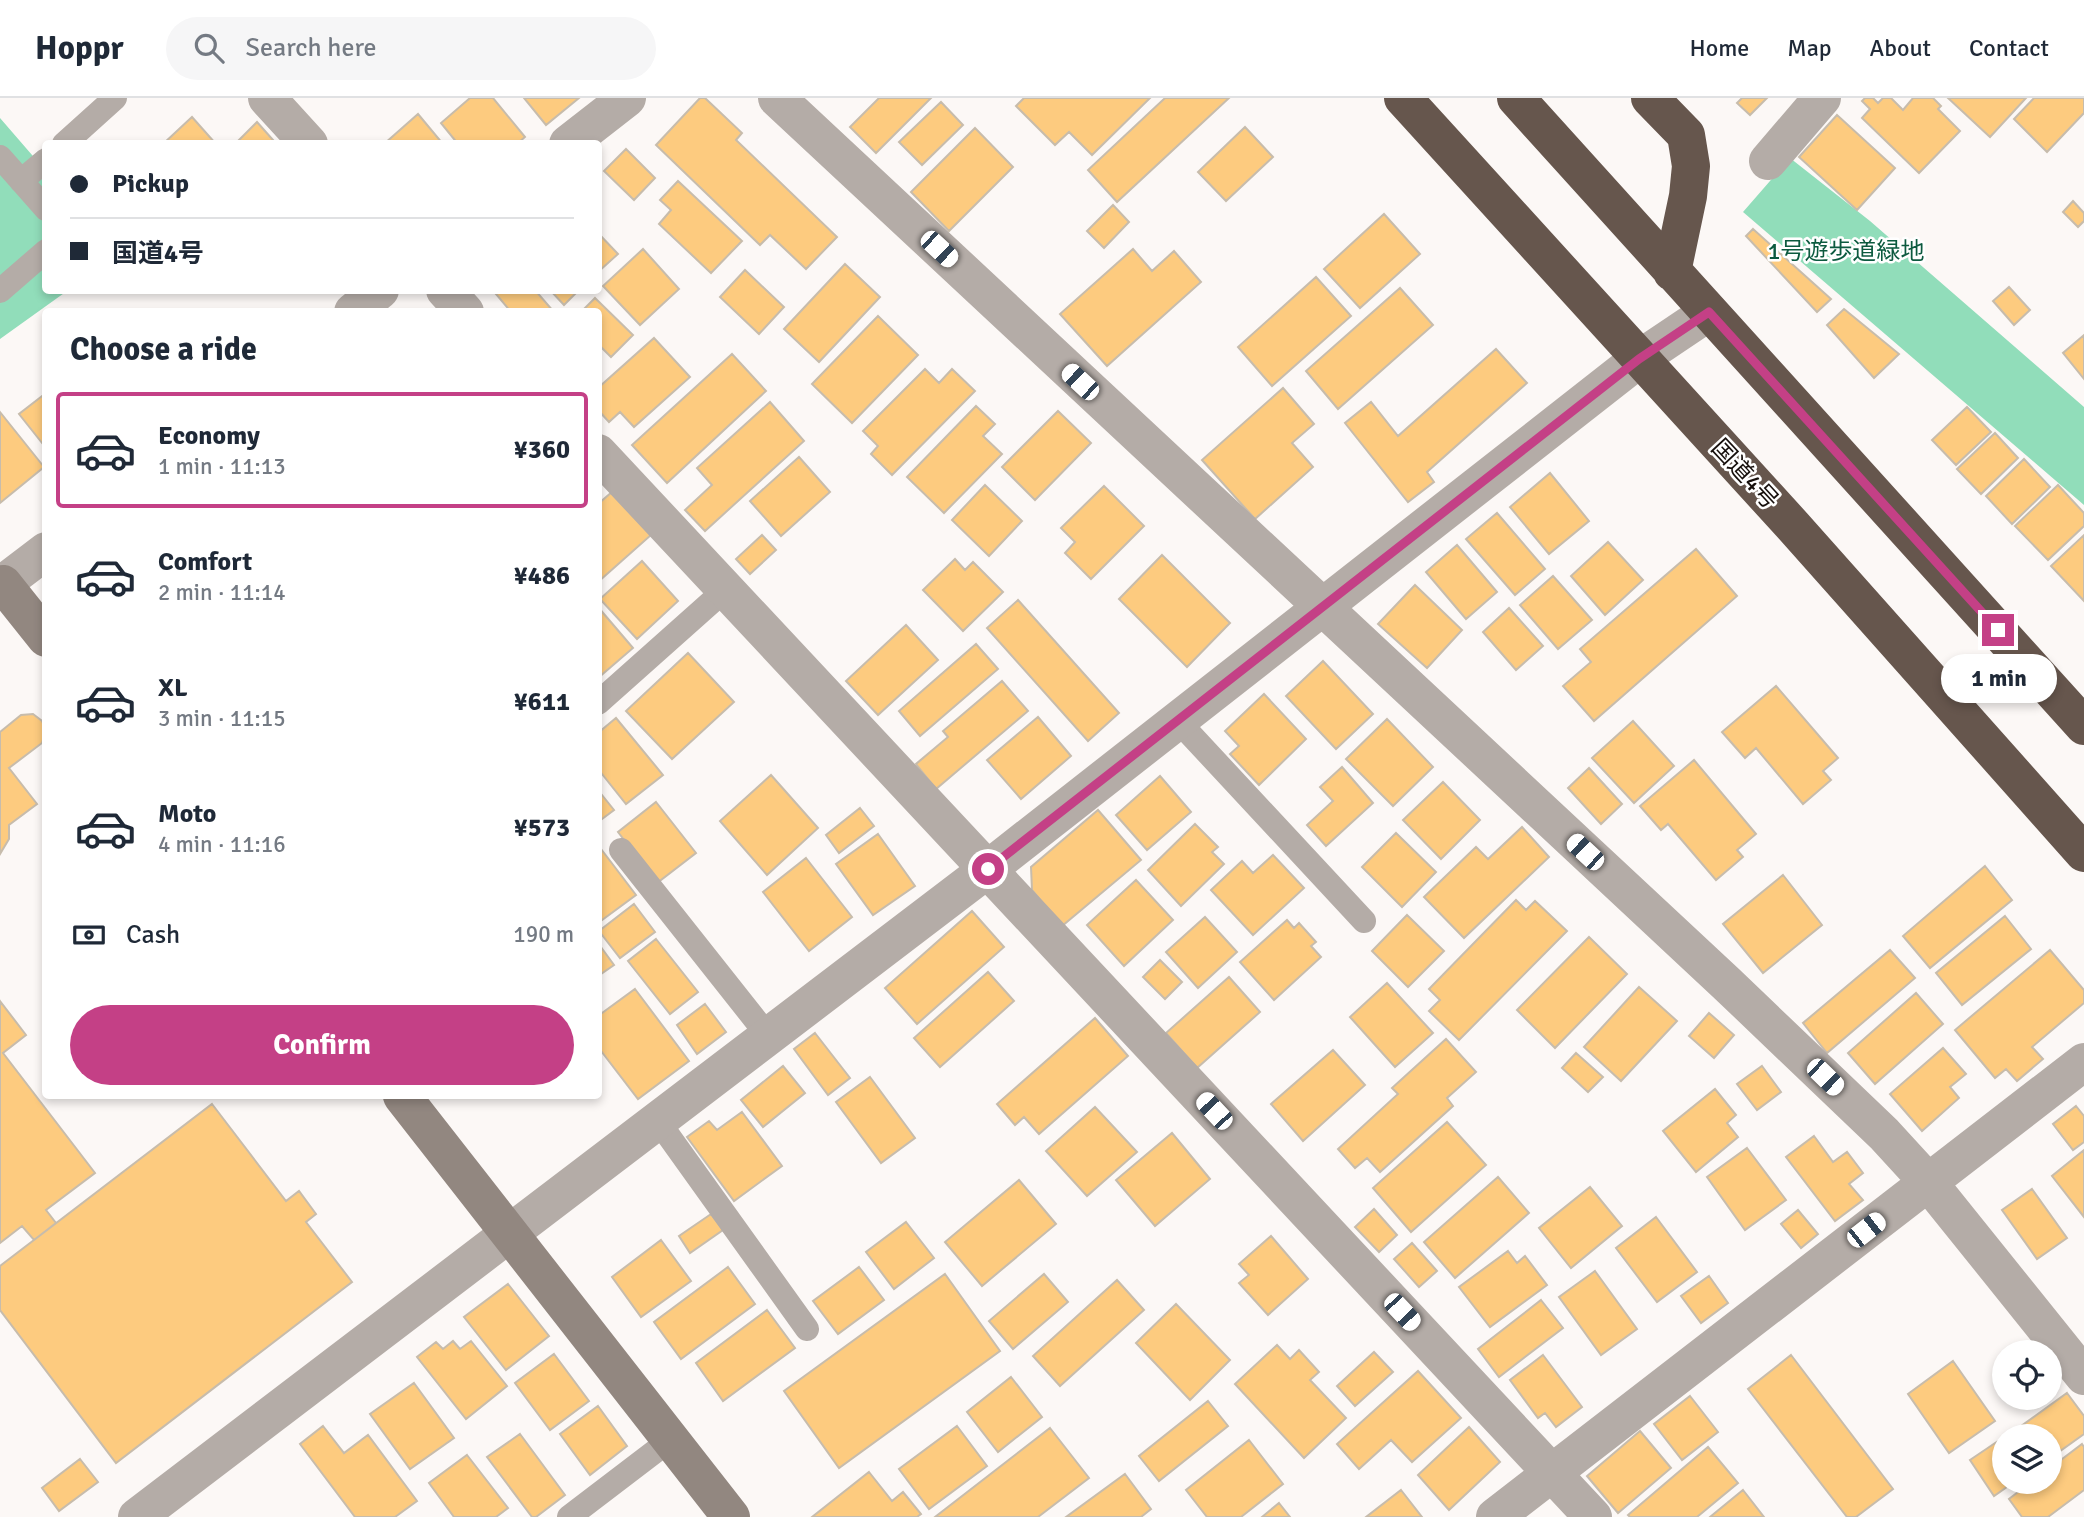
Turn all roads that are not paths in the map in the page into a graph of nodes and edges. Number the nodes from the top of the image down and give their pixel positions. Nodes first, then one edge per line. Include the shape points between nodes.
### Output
1 (115, 98) edge
2 (267, 98) edge
3 (627, 98) edge
4 (777, 98) edge
5 (1403, 98) edge
6 (1516, 98) edge
7 (1650, 98) edge
8 (1822, 98) edge
9 (68, 140) edge
10 (305, 140) edge
11 (573, 140) edge
12 (0, 157) edge
13 (1768, 161) dead end
14 (42, 163) edge
15 (21, 181) junction
16 (42, 205) edge
17 (42, 254) edge
18 (1672, 272) junction
19 (0, 291) edge
20 (375, 294) edge
21 (449, 294) edge
22 (358, 308) edge
23 (461, 308) edge
24 (1709, 312) junction
25 (1639, 359) junction
26 (602, 457) edge
27 (42, 554) edge
28 (1, 584) edge
29 (726, 589) junction
30 (1323, 609) junction
31 (42, 633) edge
32 (602, 699) edge
33 (1178, 721) junction
34 (2084, 726) edge
35 (621, 850) dead end
36 (2084, 853) edge
37 (988, 869) junction
38 (1364, 921) dead end
39 (769, 1037) junction
40 (2084, 1062) edge
41 (404, 1099) edge
42 (658, 1122) junction
43 (1928, 1182) junction
44 (510, 1235) junction
45 (807, 1329) dead end
46 (2084, 1376) edge
47 (670, 1440) junction
48 (1552, 1473) junction
49 (137, 1517) edge
50 (569, 1517) edge
51 (731, 1517) edge
52 (1495, 1517) edge
53 (1593, 1517) edge

1 - 9 lane
2 - 10 street
3 - 11 street
4 - 30 street
5 - 25 highway, 国道4号
6 - 18 highway
7 - 18 highway via 1686,135 1691,166
8 - 13 street
12 - 15 lane
14 - 15 lane
15 - 16 lane
17 - 19 lane
18 - 24 highway
20 - 22 street
21 - 23 street
24 - 25 street
24 - 34 highway
25 - 30 street
25 - 36 highway, 国道4号
26 - 29 street
27 - 28 street
28 - 31 street
29 - 32 lane
29 - 37 street
30 - 33 street
30 - 43 street via 1726,983
33 - 37 street
33 - 38 lane
35 - 39 lane
37 - 39 street
37 - 48 street
39 - 42 street
40 - 43 street
41 - 44 street
42 - 44 street
42 - 45 lane
43 - 46 street
43 - 48 street
44 - 47 street
44 - 49 street
47 - 50 lane
47 - 51 street
48 - 52 street
48 - 53 street

